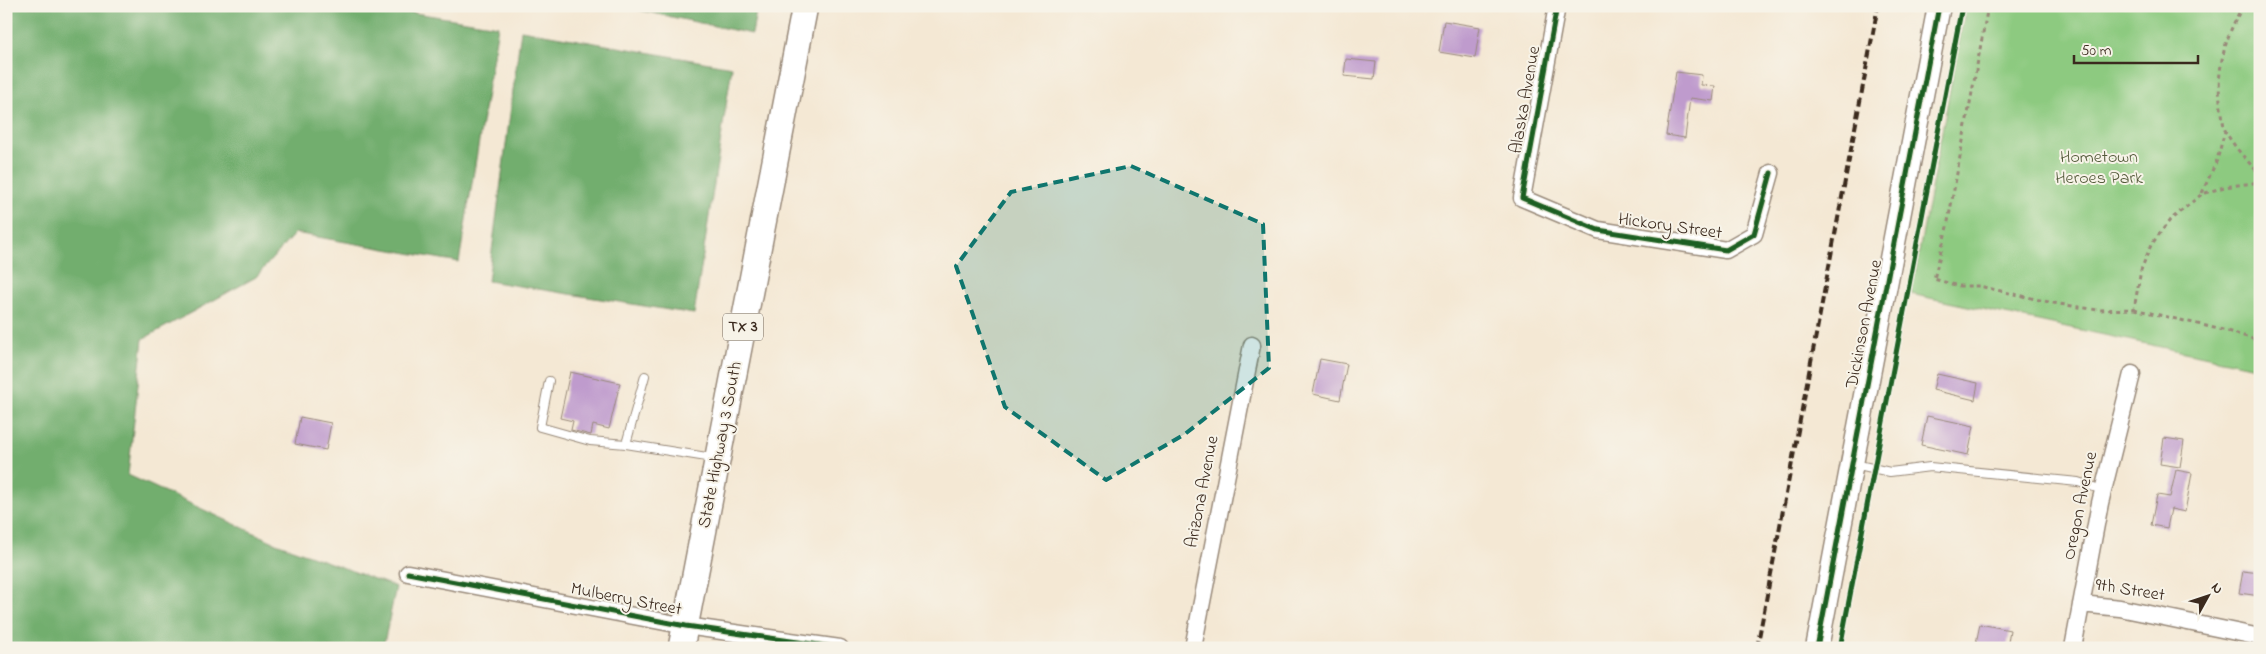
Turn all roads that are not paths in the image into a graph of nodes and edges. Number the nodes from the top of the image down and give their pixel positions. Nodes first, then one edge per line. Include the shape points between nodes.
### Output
1 (805, 6) edge
2 (1557, 6) edge
3 (1939, 6) edge
4 (1771, 173) dead end
5 (1522, 198) joint
6 (1252, 344) dead end
7 (2132, 374) dead end
8 (645, 376) dead end
9 (549, 381) dead end
10 (626, 444) junction
11 (718, 459) junction
12 (1852, 464) junction
13 (2104, 490) junction
14 (408, 573) dead end
15 (2081, 604) junction
16 (2260, 636) edge
17 (683, 637) edge
18 (840, 648) edge
19 (1193, 648) edge
20 (1817, 648) edge
21 (2073, 648) edge

1 - 11 main road, State Highway 3 South / TX 3
2 - 5 street, Alaska Avenue
3 - 12 street, Dickinson Avenue
4 - 5 street, Hickory Street via 1754,234 1726,250 1598,230
6 - 19 street, Arizona Avenue
7 - 13 street, Oregon Avenue
8 - 10 lane
9 - 10 lane via 540,427 590,441
10 - 11 lane
11 - 17 main road, State Highway 3 South / TX 3
12 - 13 lane via 1890,472 1930,467 2078,482
12 - 20 street, Dickinson Avenue
13 - 15 street, Oregon Avenue
14 - 17 street, Mulberry Street
15 - 16 street, 9th Street via 2120,608
15 - 21 street, Oregon Avenue
17 - 18 street, Mulberry Street

